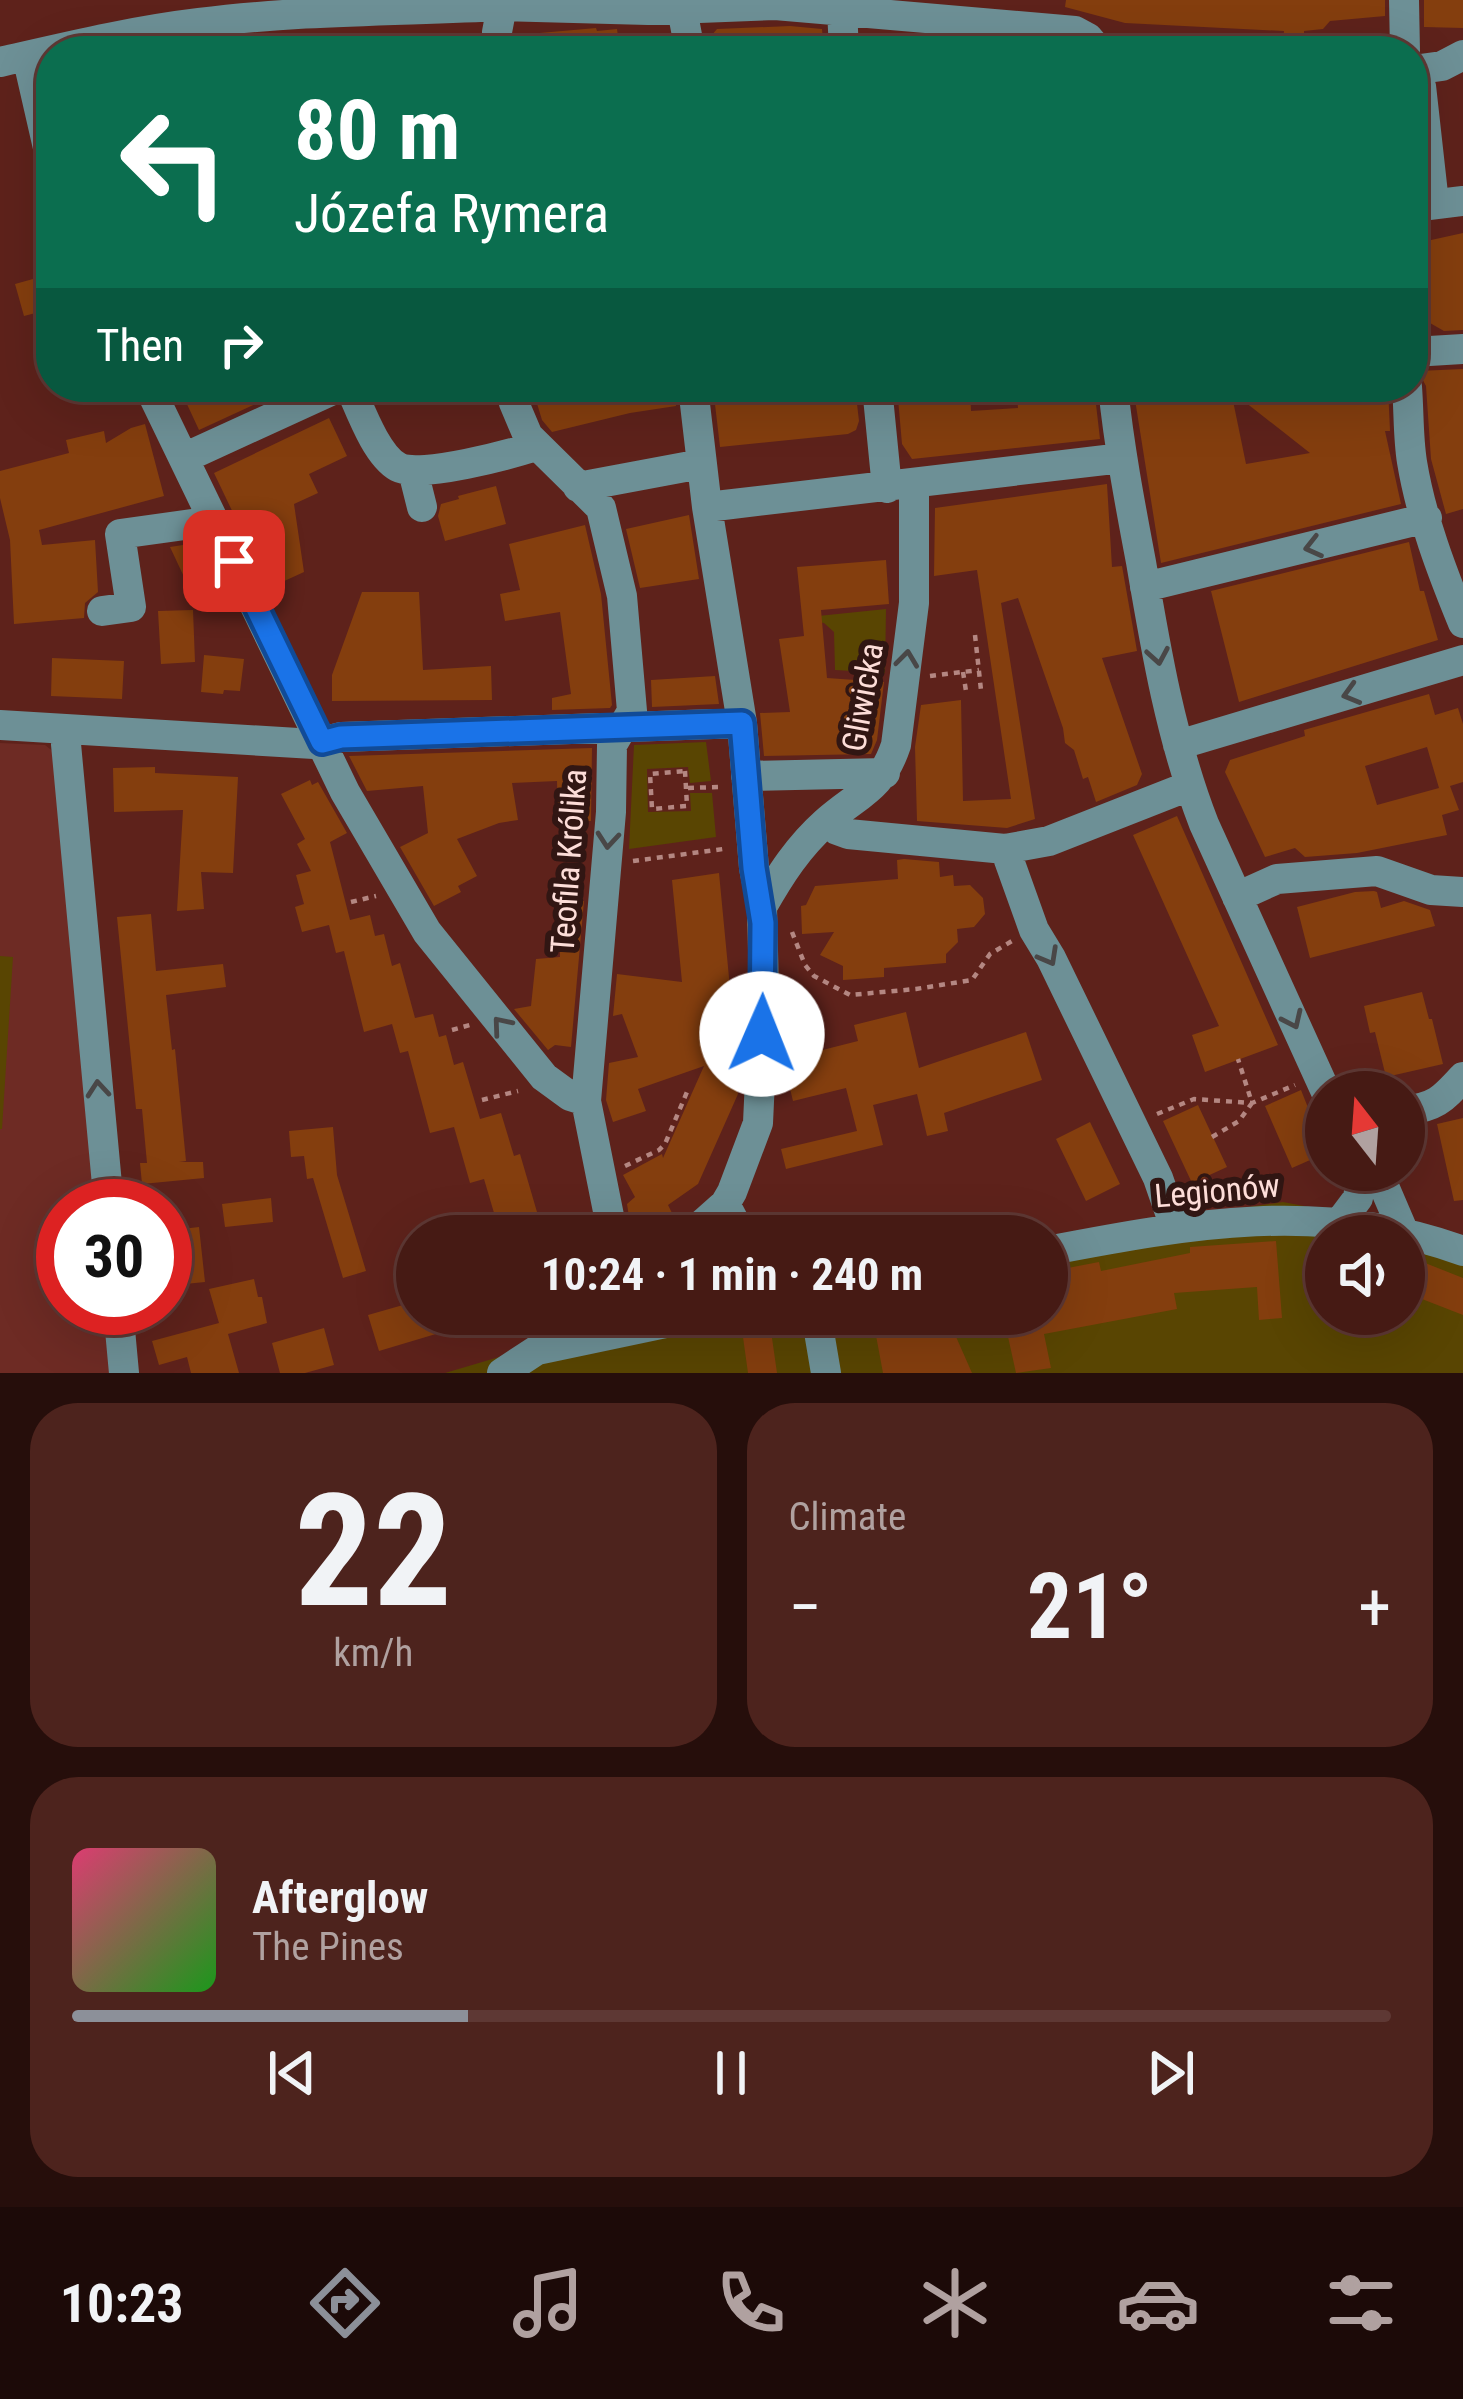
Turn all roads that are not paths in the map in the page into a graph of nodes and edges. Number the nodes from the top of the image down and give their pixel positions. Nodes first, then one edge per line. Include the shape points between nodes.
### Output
1 (1404, 0) edge
2 (775, 2) edge
3 (502, 3) edge
4 (586, 3) edge
5 (682, 9) junction
6 (842, 9) junction
7 (1074, 27) edge
8 (195, 36) edge
9 (497, 36) edge
10 (687, 36) edge
11 (843, 36) edge
12 (1405, 36) edge
13 (1463, 55) edge
14 (13, 59) edge
15 (1428, 69) edge
16 (36, 121) edge
17 (1428, 138) edge
18 (1437, 204) edge
19 (1463, 349) edge
20 (1428, 351) edge
21 (156, 402) edge
22 (306, 402) edge
23 (358, 402) edge
24 (515, 402) edge
25 (695, 402) edge
26 (881, 402) edge
27 (1115, 402) edge
28 (1409, 402) edge
29 (536, 446) junction
30 (184, 458) junction
31 (1122, 458) junction
32 (701, 464) junction
33 (413, 471) junction
34 (901, 486) junction
35 (578, 487) junction
36 (422, 507) dead end
37 (707, 507) junction
38 (211, 514) junction
39 (1426, 518) junction
40 (112, 521) dead end
41 (1145, 587) junction
42 (102, 611) dead end
43 (1463, 623) edge
44 (1463, 660) edge
45 (742, 723) junction
46 (0, 725) edge
47 (623, 727) junction
48 (67, 730) junction
49 (322, 742) junction
50 (1178, 745) junction
51 (885, 773) junction
52 (735, 781) junction
53 (1190, 786) junction
54 (827, 821) junction
55 (1005, 848) junction
56 (1463, 892) edge
57 (1238, 897) junction
58 (775, 914) junction
59 (1310, 1071) edge
60 (1463, 1077) edge
61 (586, 1102) junction
62 (1425, 1109) edge
63 (106, 1179) edge
64 (725, 1204) junction
65 (610, 1215) edge
66 (713, 1215) edge
67 (731, 1215) edge
68 (1305, 1221) edge
69 (1175, 1228) junction
70 (1425, 1239) edge
71 (1068, 1246) edge
72 (1463, 1251) edge
73 (120, 1335) edge
74 (597, 1335) edge
75 (820, 1335) edge
76 (579, 1343) junction
77 (124, 1373) edge
78 (502, 1373) edge
79 (550, 1373) edge
80 (826, 1373) edge

1 - 12 street
2 - 5 street
2 - 6 street
3 - 4 street
3 - 8 street via 293,14
3 - 9 street
4 - 5 street
5 - 10 street
6 - 7 street
6 - 11 street
13 - 15 street
14 - 16 street
17 - 18 street
19 - 20 street
21 - 30 street
22 - 30 street
23 - 33 street via 386,456
24 - 29 street, Teofila Królika
25 - 32 street
26 - 34 street, Gliwicka
27 - 31 street
28 - 39 street
29 - 33 street
29 - 35 street, Teofila Królika
30 - 38 street
31 - 34 street
31 - 41 street
32 - 35 street
32 - 37 street
33 - 36 street
34 - 37 street
51 -> 34 street, Gliwicka via 896,745 914,603
35 - 47 street, Teofila Królika via 601,508 622,596 632,711
37 - 45 street
38 - 40 street
38 - 42 street via 120,534 131,607
38 - 49 street
39 -> 41 street
39 - 43 street
41 -> 50 street
44 -> 50 street
45 - 47 street
45 - 52 street
46 - 48 street
47 - 49 street
47 -> 61 street, Teofila Królika via 612,745
48 - 49 street
63 -> 48 street
61 -> 49 street via 544,1077 449,963
50 - 53 street
51 - 52 street, Gliwicka
51 - 54 street
52 - 58 street via 754,868
53 - 55 street via 1049,841
53 - 57 street
54 - 55 street via 848,834
54 - 58 street via 796,852
55 -> 69 street via 1034,930 1158,1178
56 - 57 street via 1377,871 1277,880
57 -> 59 street
58 - 64 street via 758,1123
60 - 62 street
61 - 65 street, Teofila Królika
64 - 66 street
64 - 67 street
68 - 69 street, Legionów
69 - 71 street, Legionów
70 - 72 street, Legionów
73 - 77 street
74 - 76 street
75 - 80 street
76 - 78 street via 537,1350
76 - 79 street

